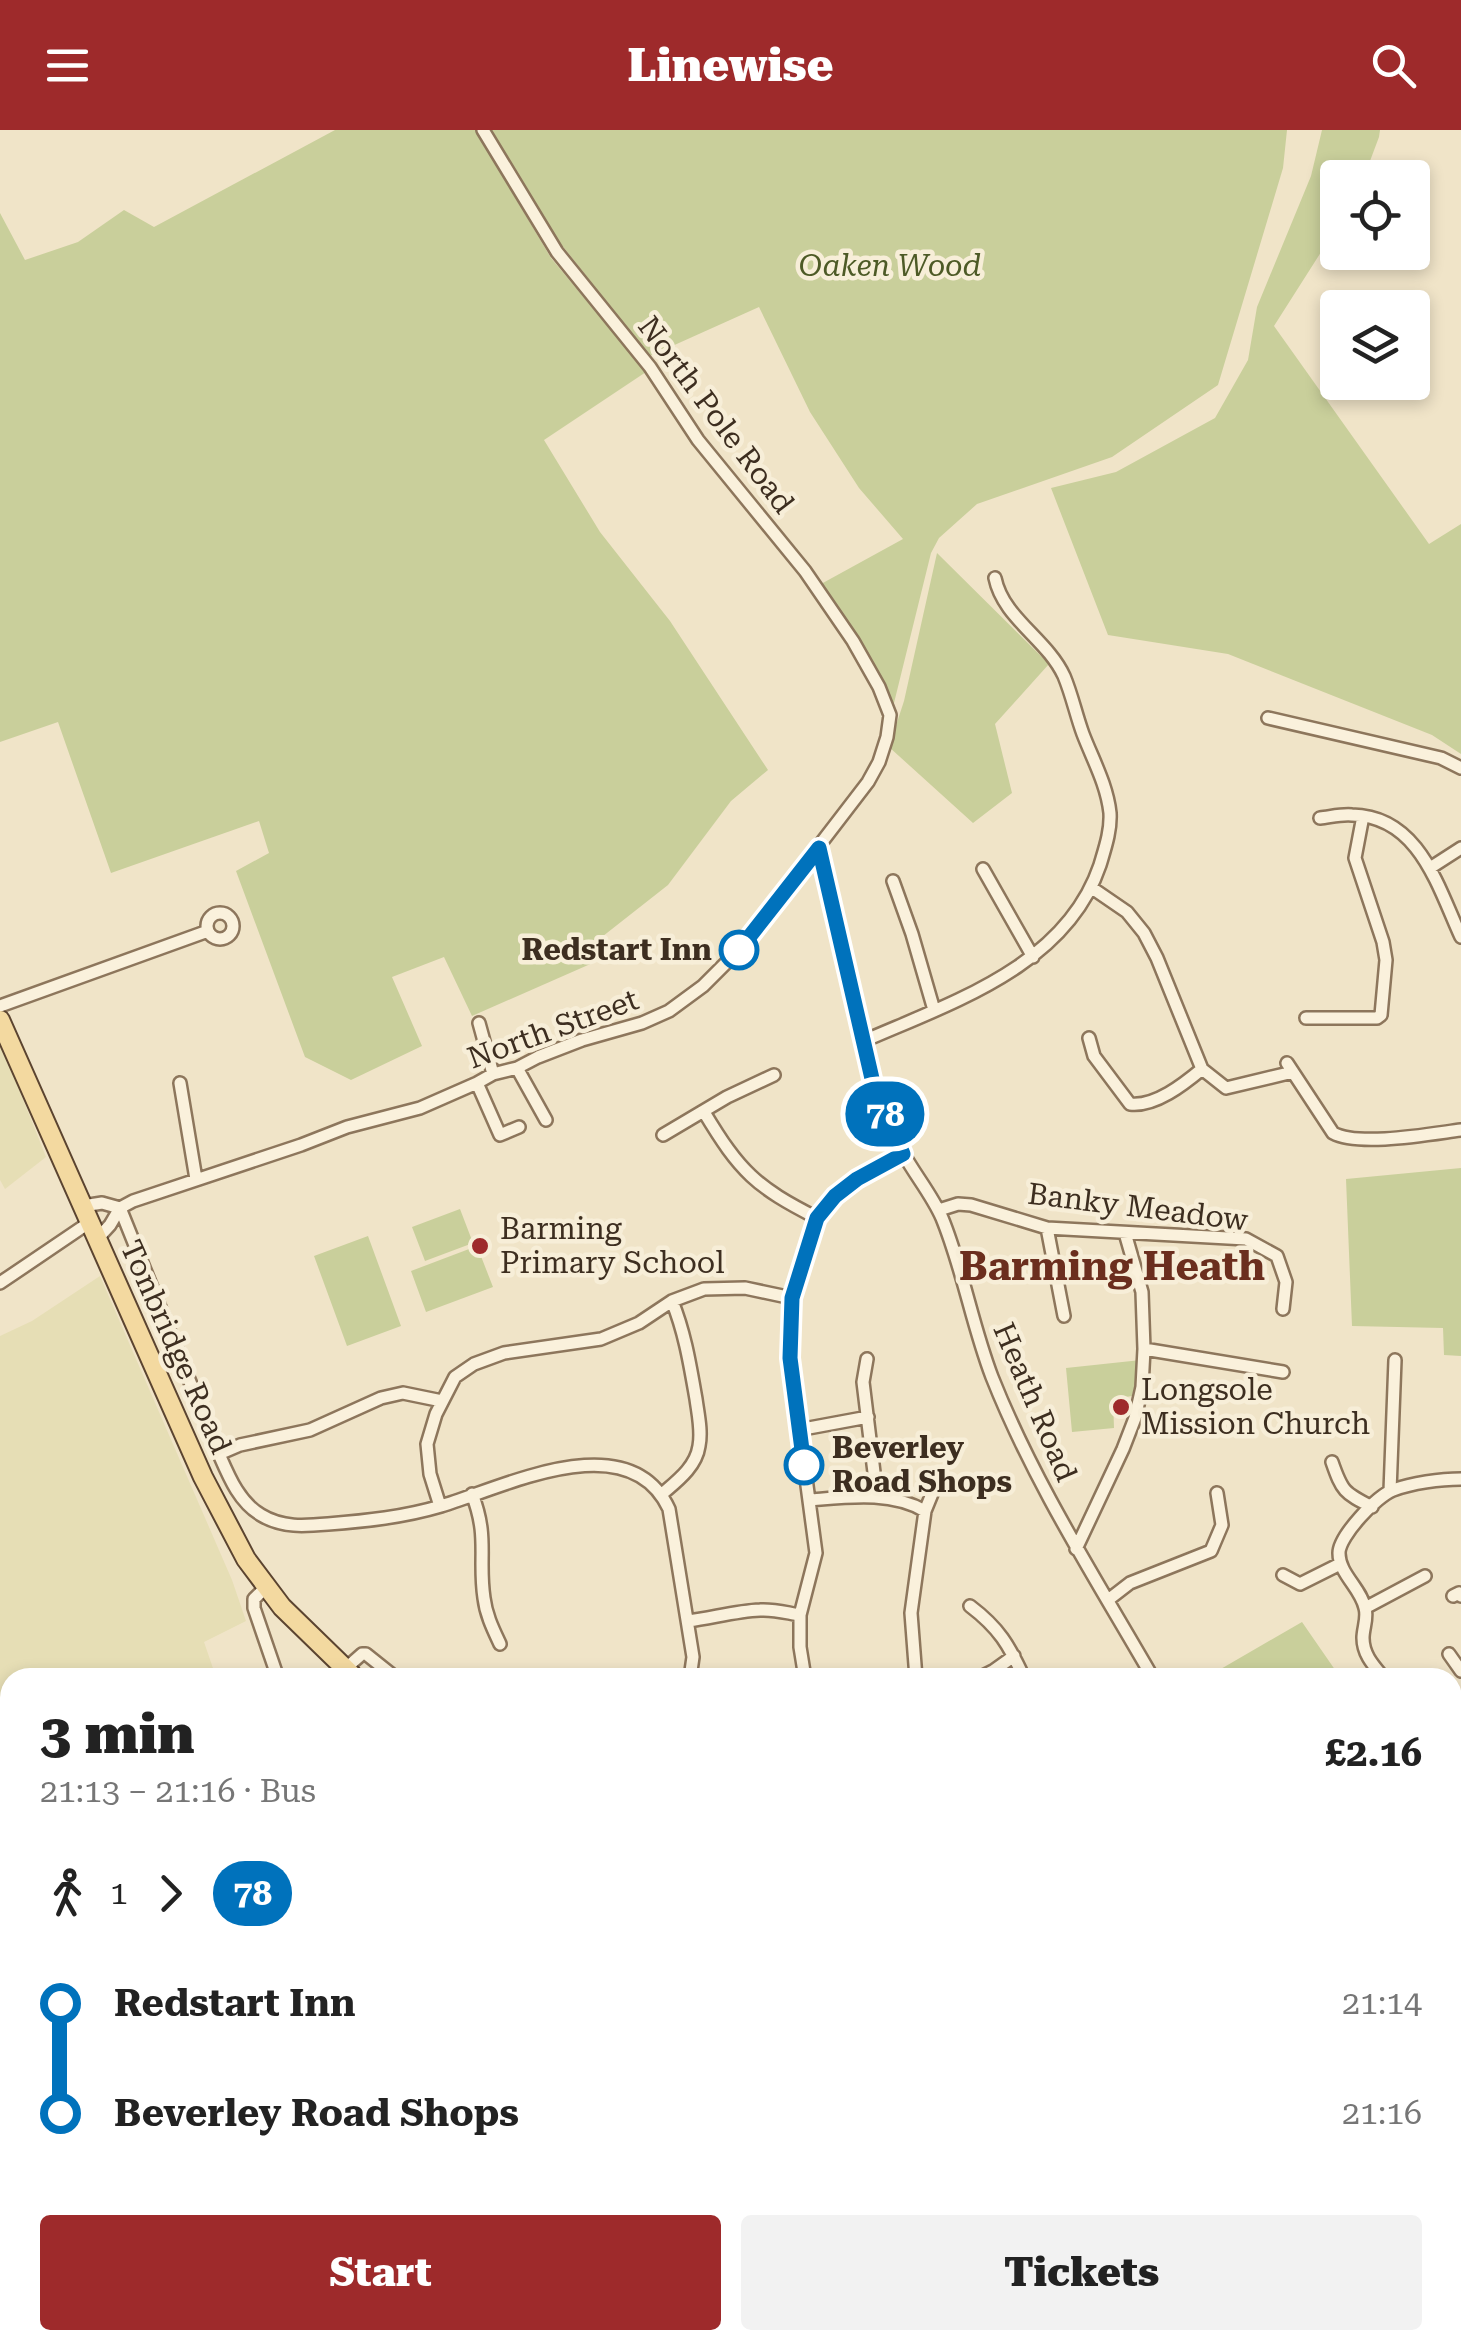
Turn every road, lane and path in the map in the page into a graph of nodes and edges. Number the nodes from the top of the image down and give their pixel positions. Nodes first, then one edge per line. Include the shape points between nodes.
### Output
1 (482, 130) edge
2 (995, 578) dead end
3 (1268, 718) dead end
4 (888, 737) joint
5 (1461, 768) edge
6 (1363, 816) junction
7 (1320, 818) dead end
8 (819, 848) junction
9 (1461, 848) edge
10 (1430, 868) junction
11 (983, 869) dead end
12 (892, 881) dead end
13 (1092, 888) junction
14 (208, 931) dead end
15 (1461, 938) edge
16 (1033, 957) junction
17 (0, 1006) edge
18 (934, 1010) junction
19 (1306, 1018) dead end
20 (0, 1020) edge
21 (479, 1024) dead end
22 (1090, 1038) dead end
23 (864, 1042) junction
24 (516, 1068) junction
25 (1202, 1070) junction
26 (493, 1074) junction
27 (774, 1075) dead end
28 (180, 1084) dead end
29 (476, 1084) junction
30 (704, 1112) junction
31 (546, 1120) dead end
32 (519, 1127) dead end
33 (1461, 1130) edge
34 (660, 1137) dead end
35 (903, 1154) junction
36 (196, 1179) junction
37 (120, 1208) junction
38 (939, 1210) junction
39 (817, 1218) junction
40 (90, 1222) junction
41 (1047, 1228) junction
42 (1125, 1233) junction
43 (0, 1283) edge
44 (792, 1298) junction
45 (672, 1300) junction
46 (1283, 1309) dead end
47 (1064, 1316) dead end
48 (1144, 1349) junction
49 (867, 1360) dead end
50 (1395, 1360) dead end
51 (1283, 1372) dead end
52 (196, 1394) junction
53 (442, 1401) junction
54 (171, 1405) junction
55 (868, 1417) junction
56 (798, 1430) junction
57 (219, 1454) junction
58 (1332, 1462) dead end
59 (1461, 1479) edge
60 (934, 1489) dead end
61 (1390, 1491) junction
62 (1216, 1492) dead end
63 (472, 1494) junction
64 (662, 1494) junction
65 (877, 1497) junction
66 (810, 1500) junction
67 (440, 1506) junction
68 (1372, 1507) junction
69 (925, 1511) junction
70 (1076, 1549) junction
71 (1340, 1564) junction
72 (1282, 1575) dead end
73 (1424, 1576) dead end
74 (266, 1587) junction
75 (1108, 1600) junction
76 (970, 1606) dead end
77 (1366, 1608) junction
78 (800, 1615) junction
79 (688, 1621) junction
80 (500, 1644) dead end
81 (1449, 1654) dead end
82 (1014, 1656) junction
83 (275, 1668) edge
84 (345, 1668) edge
85 (353, 1668) edge
86 (385, 1668) edge
87 (691, 1668) edge
88 (803, 1668) edge
89 (915, 1668) edge
90 (997, 1668) edge
91 (1019, 1668) edge
92 (1147, 1668) edge
93 (1376, 1668) edge
94 (1459, 1668) edge

1 - 4 street, North Pole Road via 557,252 854,641 890,715
2 - 13 street via 999,596 1064,677 1106,790 1107,843
3 - 5 street
4 - 8 street, North Street via 868,782
6 - 7 street
6 - 10 street via 1398,828
6 - 19 street via 1355,858 1386,960 1380,1015
8 - 23 street, Heath Road
8 - 24 street, North Street via 739,950 683,1001 655,1018
9 - 10 street
10 - 15 street
11 - 16 street
12 - 18 street
13 - 16 street
13 - 25 street via 1144,933
14 - 17 street
16 - 18 street
18 - 23 street
20 - 40 main road, Tonbridge Road
21 - 26 street
22 - 25 street via 1094,1056 1130,1104 1176,1089
23 - 35 street, Heath Road
24 - 26 street, North Street
24 - 31 street
25 - 33 street via 1226,1088 1290,1067 1333,1133 1343,1138
26 - 29 street, North Street
27 - 30 street
28 - 36 street
29 - 32 street via 500,1135
29 - 36 street, North Street
30 - 34 street
30 - 39 street via 741,1168 777,1198
35 - 38 street, Heath Road
35 - 39 street via 857,1179
36 - 37 street, North Street
37 - 40 street via 110,1224
37 - 40 street, North Street via 102,1203
37 - 52 street
38 - 41 street, Banky Meadow via 972,1205
38 - 70 street, Heath Road via 993,1378
39 - 44 street
40 - 43 street
40 - 54 main road, Tonbridge Road
41 - 42 street, Banky Meadow
41 - 47 street
42 - 46 street, Banky Meadow via 1246,1239 1276,1256 1286,1282
42 - 48 street via 1142,1292
44 - 45 street via 731,1288
44 - 56 street
45 - 53 street via 602,1339 504,1353 474,1364 455,1377
45 - 64 street via 689,1358 700,1447
48 - 51 street
48 - 70 street via 1135,1418
49 - 55 street
50 - 61 street
52 - 54 street
52 - 57 street
53 - 57 street via 403,1393 381,1398 310,1430
53 - 67 street via 427,1444
54 - 74 main road, Tonbridge Road
55 - 56 street
55 - 65 street
56 - 66 street
57 - 67 street via 245,1503 285,1525 361,1522
58 - 68 street via 1342,1488
59 - 61 street
60 - 69 street
61 - 68 street
62 - 75 street via 1222,1524 1211,1551
63 - 64 street via 589,1465 635,1474
63 - 67 street
63 - 80 street via 484,1536 483,1596
64 - 79 street
65 - 66 street
65 - 69 street
66 - 78 street via 816,1553
68 - 71 street via 1343,1539
69 - 89 street via 911,1613
70 - 75 street, Heath Road
71 - 72 street via 1300,1584
71 - 77 street
73 - 77 street
74 - 83 street via 254,1608
74 - 84 main road, Tonbridge Road
75 - 92 street, Heath Road
76 - 82 street via 994,1624
77 - 93 street via 1363,1639
78 - 79 street via 741,1611
78 - 88 street
79 - 87 street
81 - 94 street
82 - 90 street
82 - 91 street
85 - 86 street, Tonbridge Road via 362,1654

